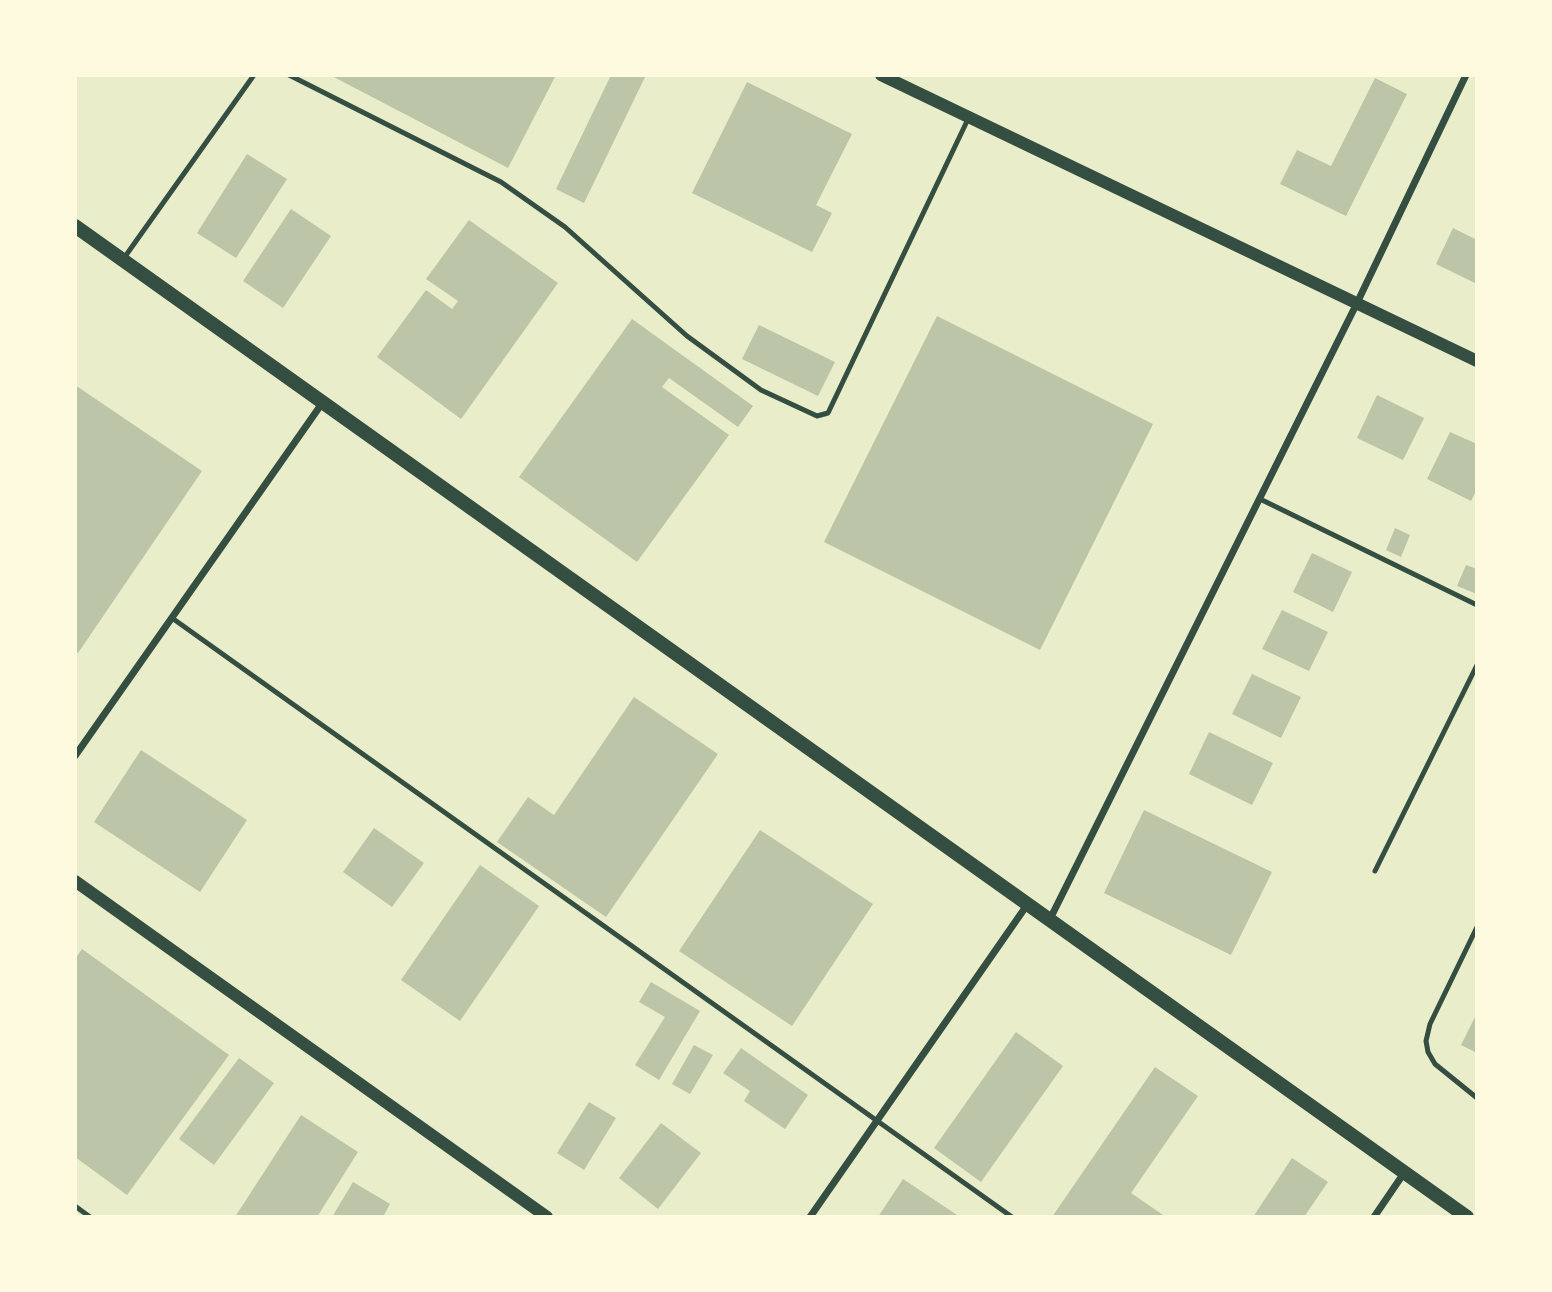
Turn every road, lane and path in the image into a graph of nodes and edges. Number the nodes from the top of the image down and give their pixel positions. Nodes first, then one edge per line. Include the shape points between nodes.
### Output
1 (254, 75) edge
2 (289, 75) edge
3 (881, 75) edge
4 (1465, 75) edge
5 (969, 117) junction
6 (75, 226) edge
7 (123, 260) junction
8 (1357, 303) junction
9 (1477, 361) edge
10 (323, 402) junction
11 (1259, 499) junction
12 (1477, 605) edge
13 (172, 618) junction
14 (1477, 665) edge
15 (75, 756) edge
16 (1375, 871) dead end
17 (75, 881) edge
18 (1027, 905) junction
19 (1050, 919) junction
20 (1477, 927) edge
21 (1477, 1098) edge
22 (878, 1121) junction
23 (1405, 1173) junction
24 (75, 1206) edge
25 (90, 1217) edge
26 (547, 1217) edge
27 (810, 1217) edge
28 (1012, 1217) edge
29 (1374, 1217) edge
30 (1468, 1217) edge

1 - 7 lane
2 - 5 lane via 501,182 565,227 687,336 761,390 817,416 828,413
3 - 5 street
4 - 8 street
5 - 8 street
6 - 7 main road
7 - 10 main road
8 - 9 street
8 - 11 street
10 - 13 street
10 - 18 main road
11 - 12 lane
11 - 19 street
13 - 15 street
13 - 22 lane
14 - 16 lane
17 - 26 street
18 - 19 main road
18 - 22 street
19 - 23 main road
20 - 21 lane via 1426,1041 1435,1064
22 - 27 street
22 - 28 lane
23 - 29 street
23 - 30 main road
24 - 25 lane

